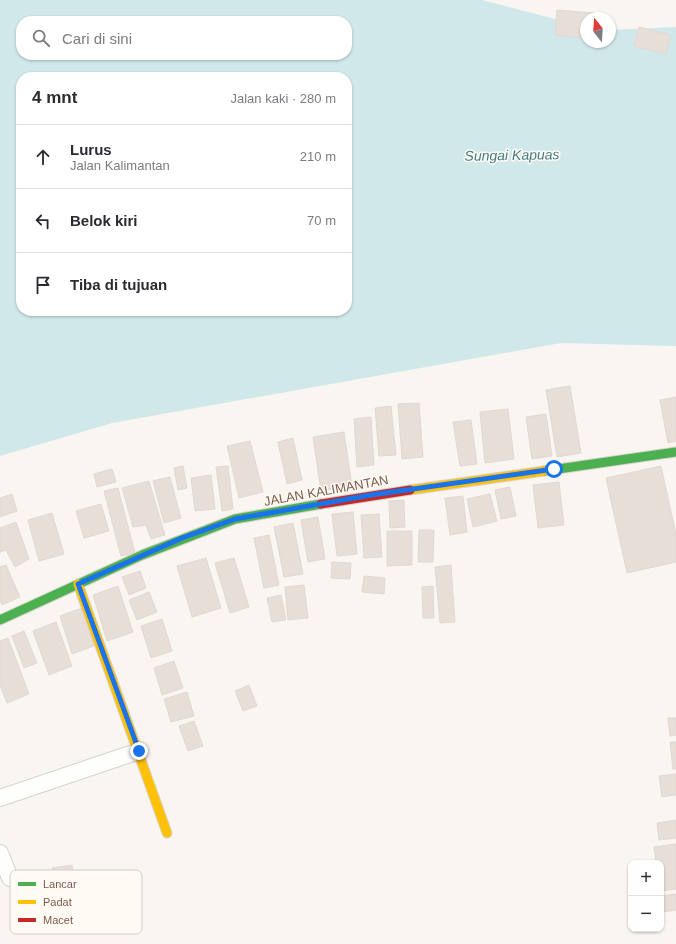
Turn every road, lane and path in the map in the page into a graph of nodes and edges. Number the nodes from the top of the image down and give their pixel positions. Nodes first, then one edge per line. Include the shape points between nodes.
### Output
1 (676, 452) edge
2 (78, 584) junction
3 (0, 620) edge
4 (139, 751) junction
5 (0, 798) edge
6 (167, 833) dead end
7 (0, 853) edge
8 (10, 878) dead end

1 - 2 street, JALAN KALIMANTAN via 371,495 235,519 176,541
2 - 3 street, JALAN KALIMANTAN
2 - 4 street
4 - 5 street
4 - 6 street
7 - 8 street

